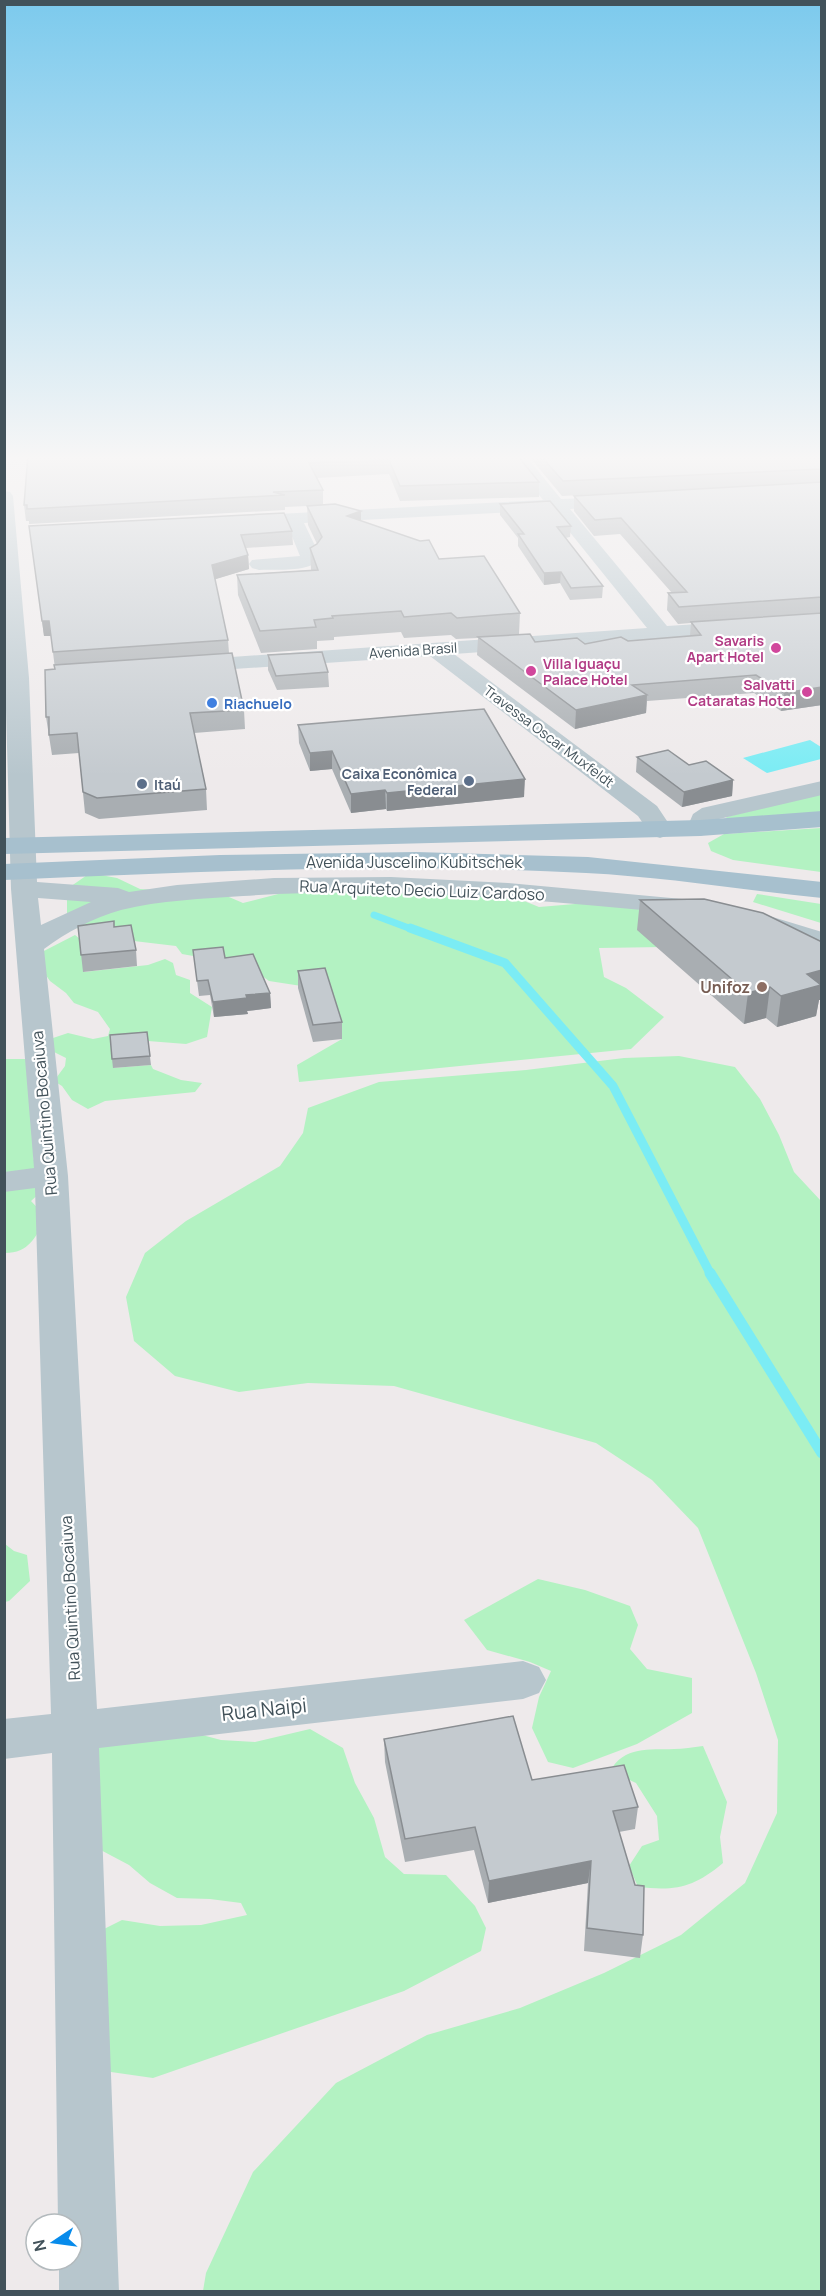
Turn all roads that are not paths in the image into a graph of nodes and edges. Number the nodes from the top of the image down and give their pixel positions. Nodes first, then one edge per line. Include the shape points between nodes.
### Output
1 (9, 562) edge
2 (603, 562) edge
3 (822, 622) edge
4 (661, 632) junction
5 (433, 648) junction
6 (172, 667) edge
7 (21, 678) edge
8 (822, 788) edge
9 (822, 819) edge
10 (700, 828) junction
11 (660, 830) junction
12 (16, 865) edge
13 (588, 865) junction
14 (822, 890) edge
15 (140, 898) junction
16 (705, 910) edge
17 (737, 916) edge
18 (822, 941) edge
19 (29, 946) junction
20 (51, 1176) junction
21 (4, 1182) edge
22 (523, 1680) dead end
23 (75, 1731) junction
24 (4, 1739) edge
25 (89, 2292) edge

1 - 7 street, Rua Quintino Bocaiuva
2 - 4 street
3 - 4 street, Avenida Brasil
4 - 5 street, Avenida Brasil
5 - 6 street, Avenida Brasil
5 - 11 street, Travessa Oscar Muxfeldt via 648,811
7 - 12 street, Rua Quintino Bocaiuva
8 - 10 street via 711,813 702,819
9 - 10 main road, Avenida Juscelino Kubitschek
10 - 11 main road, Avenida Juscelino Kubitschek
11 - 12 main road, Avenida Juscelino Kubitschek
11 - 13 main road via 661,842 651,851 630,859
12 - 13 main road, Avenida Juscelino Kubitschek via 416,860
12 - 15 street
12 - 19 street, Rua Quintino Bocaiuva
13 - 14 main road, Avenida Juscelino Kubitschek
15 - 16 street, Rua Arquiteto Decio Luiz Cardoso via 275,886 387,886 596,897
15 - 19 street, Rua Arquiteto Decio Luiz Cardoso via 64,921
17 - 18 street
19 - 20 street, Rua Quintino Bocaiuva
20 - 21 street
20 - 23 street, Rua Quintino Bocaiuva
22 - 23 street, Rua Naipi
23 - 24 street, Rua Naipi
23 - 25 street, Rua Quintino Bocaiuva

